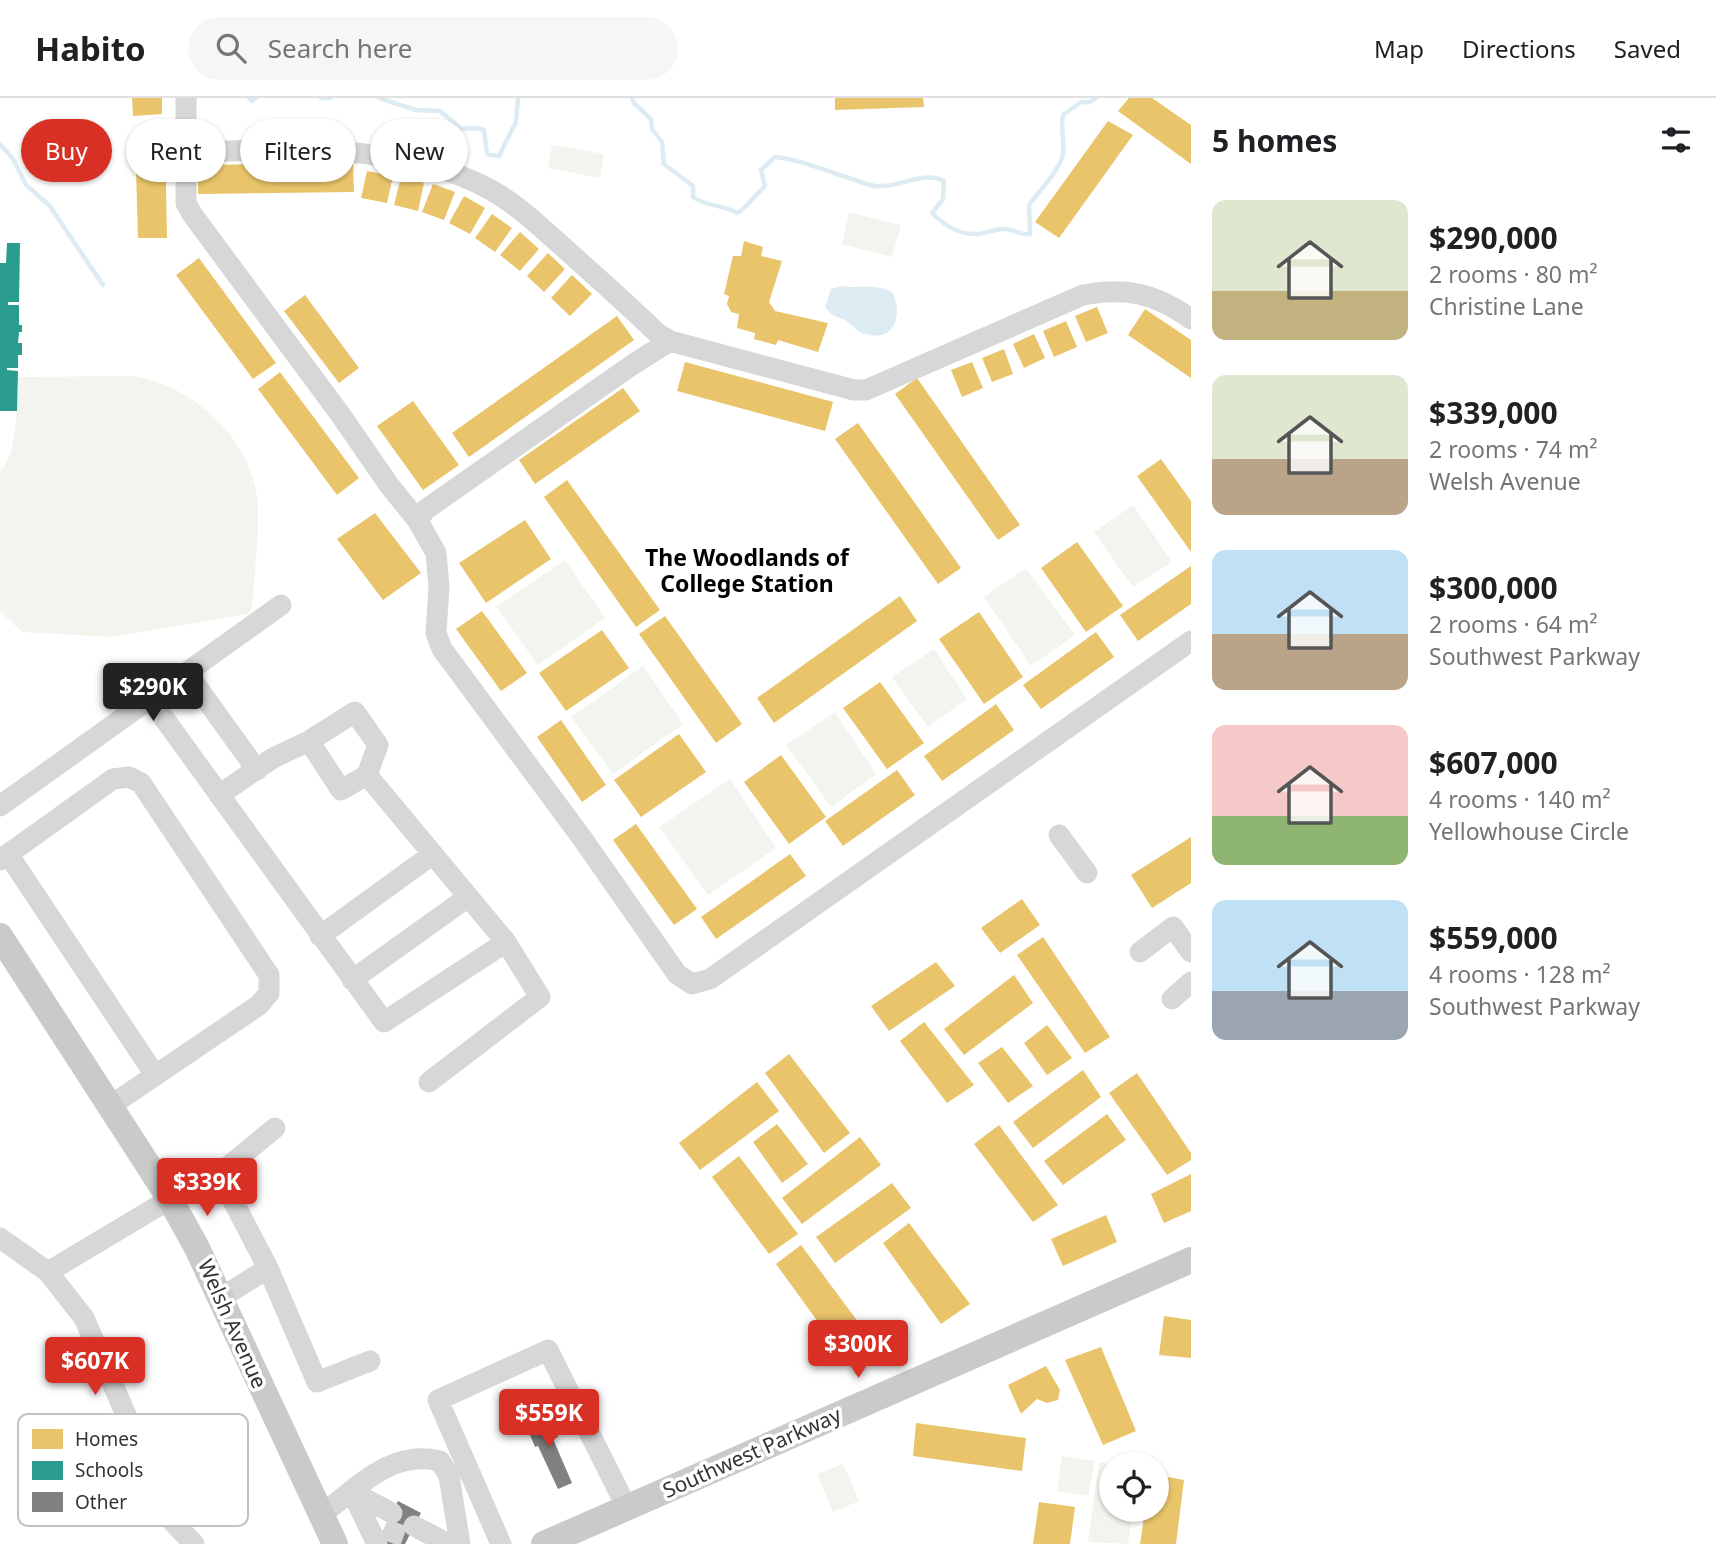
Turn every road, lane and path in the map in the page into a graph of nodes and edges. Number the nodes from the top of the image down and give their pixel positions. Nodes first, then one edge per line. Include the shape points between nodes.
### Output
1 (186, 98) edge
2 (186, 119) edge
3 (226, 152) edge
4 (186, 182) edge
5 (1191, 319) edge
6 (670, 341) junction
7 (418, 521) junction
8 (281, 605) dead end
9 (1191, 641) edge
10 (187, 673) junction
11 (150, 699) junction
12 (309, 741) junction
13 (257, 770) junction
14 (367, 775) junction
15 (219, 795) junction
16 (0, 806) edge
17 (1059, 835) dead end
18 (433, 854) junction
19 (4, 857) edge
20 (1087, 873) dead end
21 (468, 897) junction
22 (320, 936) junction
23 (506, 942) junction
24 (4, 951) edge
25 (1140, 952) dead end
26 (1191, 952) edge
27 (352, 980) junction
28 (1191, 982) edge
29 (1172, 999) dead end
30 (155, 1075) junction
31 (429, 1082) dead end
32 (110, 1106) junction
33 (275, 1128) dead end
34 (170, 1199) junction
35 (0, 1238) edge
36 (1191, 1260) edge
37 (268, 1268) junction
38 (48, 1272) junction
39 (221, 1298) junction
40 (370, 1362) dead end
41 (126, 1414) edge
42 (352, 1492) junction
43 (627, 1508) junction
44 (321, 1516) junction
45 (177, 1526) edge
46 (380, 1527) tunnel mouth
47 (414, 1536) edge
48 (449, 1541) edge
49 (194, 1544) edge
50 (335, 1544) edge
51 (500, 1544) edge
52 (544, 1544) edge

1 - 2 street
3 - 6 street via 370,154 416,162 489,189 520,208
4 - 7 street via 186,203 199,225
5 - 6 street via 1160,300 1127,291 1083,295 866,390
6 - 7 street via 425,510
7 - 9 street via 436,553 436,633 442,649 677,974 692,984 710,979
8 - 10 street
10 - 11 street
10 - 13 street
11 - 15 street
11 - 16 street
12 - 13 street
12 - 14 street via 341,790
12 - 14 street via 355,712 378,745
13 - 15 street
14 - 18 street
15 - 22 street
17 - 20 street
18 - 21 street
18 - 22 street
19 - 30 street
19 - 30 street via 113,779 141,783 269,975 269,993 259,1005
21 - 23 street
21 - 27 street
22 - 27 street
23 - 27 street via 384,1022
23 - 31 street via 540,997
24 - 32 main road, Welsh Avenue
25 - 26 street via 1173,927
28 - 29 street
30 - 32 street
32 - 34 main road, Welsh Avenue
33 - 37 street via 219,1174
34 - 38 street
34 - 39 main road, Welsh Avenue
35 - 38 street
36 - 43 main road, Southwest Parkway
37 - 39 street
37 - 40 street via 317,1382
38 - 41 street via 84,1318
39 - 44 main road, Welsh Avenue
42 - 44 street
42 - 46 street
42 - 48 street via 380,1468 422,1457 440,1461 454,1500
43 - 51 street via 548,1350 438,1400
43 - 52 main road, Southwest Parkway
44 - 50 main road, Welsh Avenue
45 - 49 street
47 - 48 street

